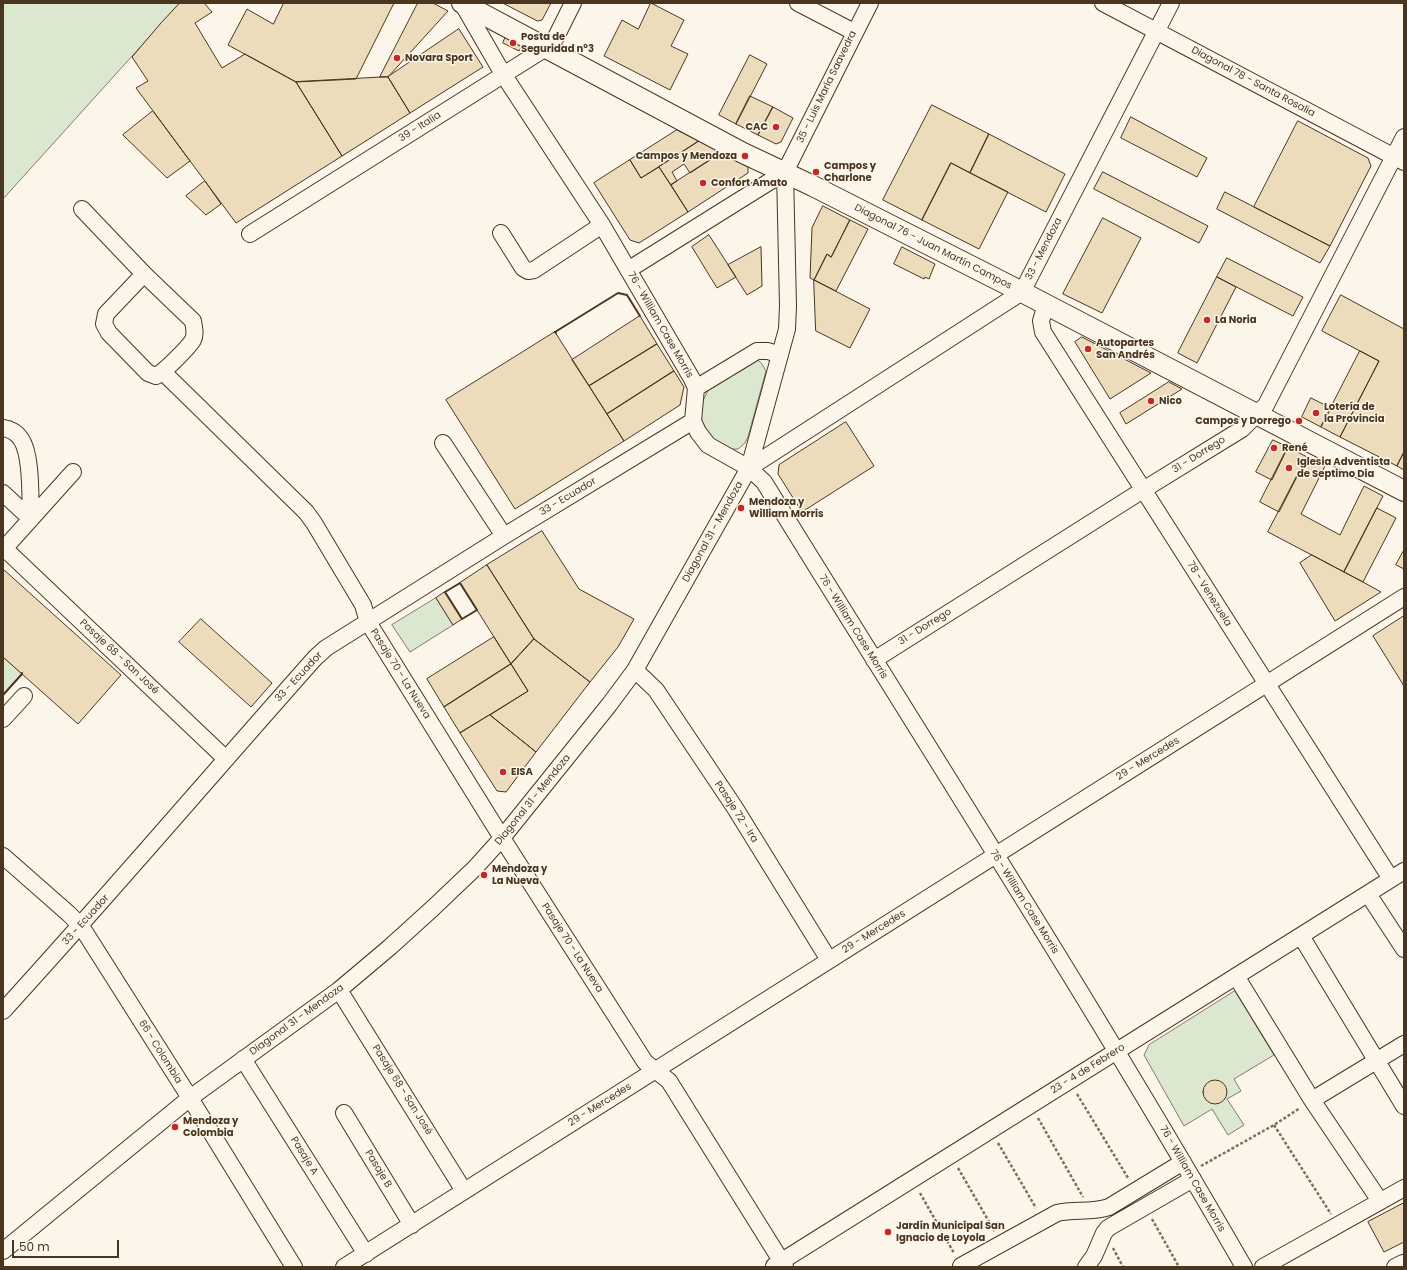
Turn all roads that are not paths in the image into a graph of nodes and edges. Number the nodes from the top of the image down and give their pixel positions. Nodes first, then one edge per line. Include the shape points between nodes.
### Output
1 (462, 3) edge
2 (573, 3) edge
3 (798, 3) edge
4 (870, 3) edge
5 (1102, 3) edge
6 (1171, 3) edge
7 (1156, 31) junction
8 (854, 32) junction
9 (546, 48) junction
10 (503, 74) junction
11 (1404, 137) edge
12 (1399, 159) edge
13 (785, 172) junction
14 (82, 209) dead end
15 (602, 225) junction
16 (501, 232) dead end
17 (250, 234) dead end
18 (628, 270) junction
19 (144, 274) junction
20 (1022, 292) junction
21 (1046, 304) junction
22 (780, 355) junction
23 (163, 372) junction
24 (696, 388) junction
25 (1257, 414) junction
26 (693, 421) junction
27 (3, 428) edge
28 (443, 443) dead end
29 (749, 468) junction
30 (73, 472) dead end
31 (1143, 490) junction
32 (1404, 491) edge
33 (3, 493) edge
34 (31, 518) junction
35 (504, 536) junction
36 (7, 552) edge
37 (1404, 597) edge
38 (368, 622) junction
39 (874, 660) junction
40 (635, 670) junction
41 (1266, 685) junction
42 (24, 696) dead end
43 (3, 719) edge
44 (226, 759) junction
45 (502, 838) junction
46 (3, 856) edge
47 (996, 856) junction
48 (1404, 871) edge
49 (1390, 879) junction
50 (1368, 894) junction
51 (81, 926) junction
52 (1301, 936) junction
53 (1404, 949) edge
54 (829, 960) junction
55 (1236, 976) junction
56 (339, 990) junction
57 (3, 1011) edge
58 (1404, 1044) edge
59 (1116, 1051) junction
60 (243, 1059) junction
61 (1377, 1061) junction
62 (656, 1070) junction
63 (190, 1098) junction
64 (1312, 1100) junction
65 (1404, 1106) edge
66 (344, 1113) dead end
67 (1188, 1171) junction
68 (1404, 1188) edge
69 (464, 1191) junction
70 (1380, 1201) junction
71 (412, 1225) junction
72 (3, 1251) edge
73 (366, 1254) junction
74 (780, 1265) edge
75 (961, 1266) road end
76 (294, 1267) edge
77 (344, 1267) edge
78 (1086, 1267) edge
79 (1244, 1267) edge
80 (1263, 1267) edge

1 - 9 main road, Diagonal 76 - Juan Martín Campos
1 - 10 street, 76 - William Case Morris
2 - 9 street, 39 - Italia via 556,38
3 - 8 street
4 - 8 street, 35 - Luis María Saavedra
5 - 7 street, Diagonal 78 - Santa Rosalía
6 - 7 street, 33 - Mendoza
7 - 12 street, Diagonal 78 - Santa Rosalía
7 - 20 street, 33 - Mendoza
8 - 13 street, 35 - Luis María Saavedra
9 - 10 street, 39 - Italia
9 - 13 main road, Diagonal 76 - Juan Martín Campos via 743,153
10 - 15 street, 76 - William Case Morris
10 - 17 street, 39 - Italia
11 - 12 street, 31 - Dorrego
12 - 25 street, 31 - Dorrego via 1266,405
13 - 18 street
13 - 20 main road, Diagonal 76 - Juan Martín Campos
13 - 22 street, Diagonal 31 - Mendoza via 788,316
14 - 19 street
15 - 16 street via 534,270 528,271 523,268
15 - 18 street, 76 - William Case Morris
18 - 24 street, 76 - William Case Morris
19 - 23 street via 193,321 195,331 192,340
19 - 23 street via 106,314 104,324 109,333 148,373 156,376
20 - 21 main road, Diagonal 76 - Juan Martín Campos
20 - 29 street, 33 - Mendoza
21 - 25 main road, Diagonal 76 - Juan Martín Campos
21 - 31 street, 78 - Venezuela via 1041,321 1043,332
22 - 24 street via 757,351
22 - 29 street, Diagonal 31 - Mendoza
23 - 38 street, Pasaje 70 - La Nueva via 306,512 363,605
24 - 26 street, 76 - William Case Morris
25 - 31 street, 31 - Dorrego via 1242,429
25 - 32 main road, Diagonal 76 - Juan Martín Campos
26 - 29 street, 76 - William Case Morris via 708,445
26 - 35 street, 33 - Ecuador
27 - 34 street via 17,434 26,449
28 - 35 street
29 - 39 street, 76 - William Case Morris via 764,482
29 - 40 street, Diagonal 31 - Mendoza
30 - 34 street
31 - 39 street, 31 - Dorrego
31 - 41 street, 78 - Venezuela
33 - 34 street
34 - 36 street
35 - 38 street, 33 - Ecuador
36 - 44 street, Pasaje 68 - San José
37 - 41 street, 29 - Mercedes
38 - 44 street, 33 - Ecuador via 326,648 315,658
38 - 45 street, Pasaje 70 - La Nueva
39 - 47 street, 76 - William Case Morris
40 - 45 street, Diagonal 31 - Mendoza
40 - 54 street, Pasaje 72 - Ira via 656,690 735,808
41 - 47 street, 29 - Mercedes
41 - 49 street, 78 - Venezuela
42 - 43 street
44 - 51 street, 33 - Ecuador
45 - 56 street, Diagonal 31 - Mendoza via 433,908
45 - 62 street, Pasaje 70 - La Nueva via 645,1062
46 - 51 street, 66 - Colombia
47 - 54 street, 29 - Mercedes
47 - 59 street, 76 - William Case Morris
48 - 49 street, 23 - 4 de Febrero
49 - 50 street, 23 - 4 de Febrero
50 - 52 street, 23 - 4 de Febrero
50 - 53 street
51 - 57 street, 33 - Ecuador
51 - 63 street, 66 - Colombia
52 - 55 street, 23 - 4 de Febrero
52 - 61 street
54 - 62 street, 29 - Mercedes
55 - 59 street, 23 - 4 de Febrero
55 - 64 street
56 - 60 street, Diagonal 31 - Mendoza
56 - 69 street, Pasaje 68 - San José
58 - 61 street
59 - 67 street, 76 - William Case Morris
59 - 74 street, 23 - 4 de Febrero
60 - 63 street, Diagonal 31 - Mendoza
60 - 73 street, Pasaje A
61 - 64 street
61 - 65 street
62 - 69 street, 29 - Mercedes
62 - 74 street, Pasaje 70 - La Nueva via 669,1081
63 - 72 street, Diagonal 31 - Mendoza
63 - 76 street, 66 - Colombia
64 - 70 street
66 - 71 street, Pasaje B
67 - 75 street via 1136,1190 1100,1210 1057,1213
67 - 78 street via 1145,1207 1108,1228
67 - 79 street, 76 - William Case Morris
68 - 70 street
69 - 71 street, 29 - Mercedes
70 - 80 street
71 - 73 street, 29 - Mercedes
73 - 77 street, 29 - Mercedes

